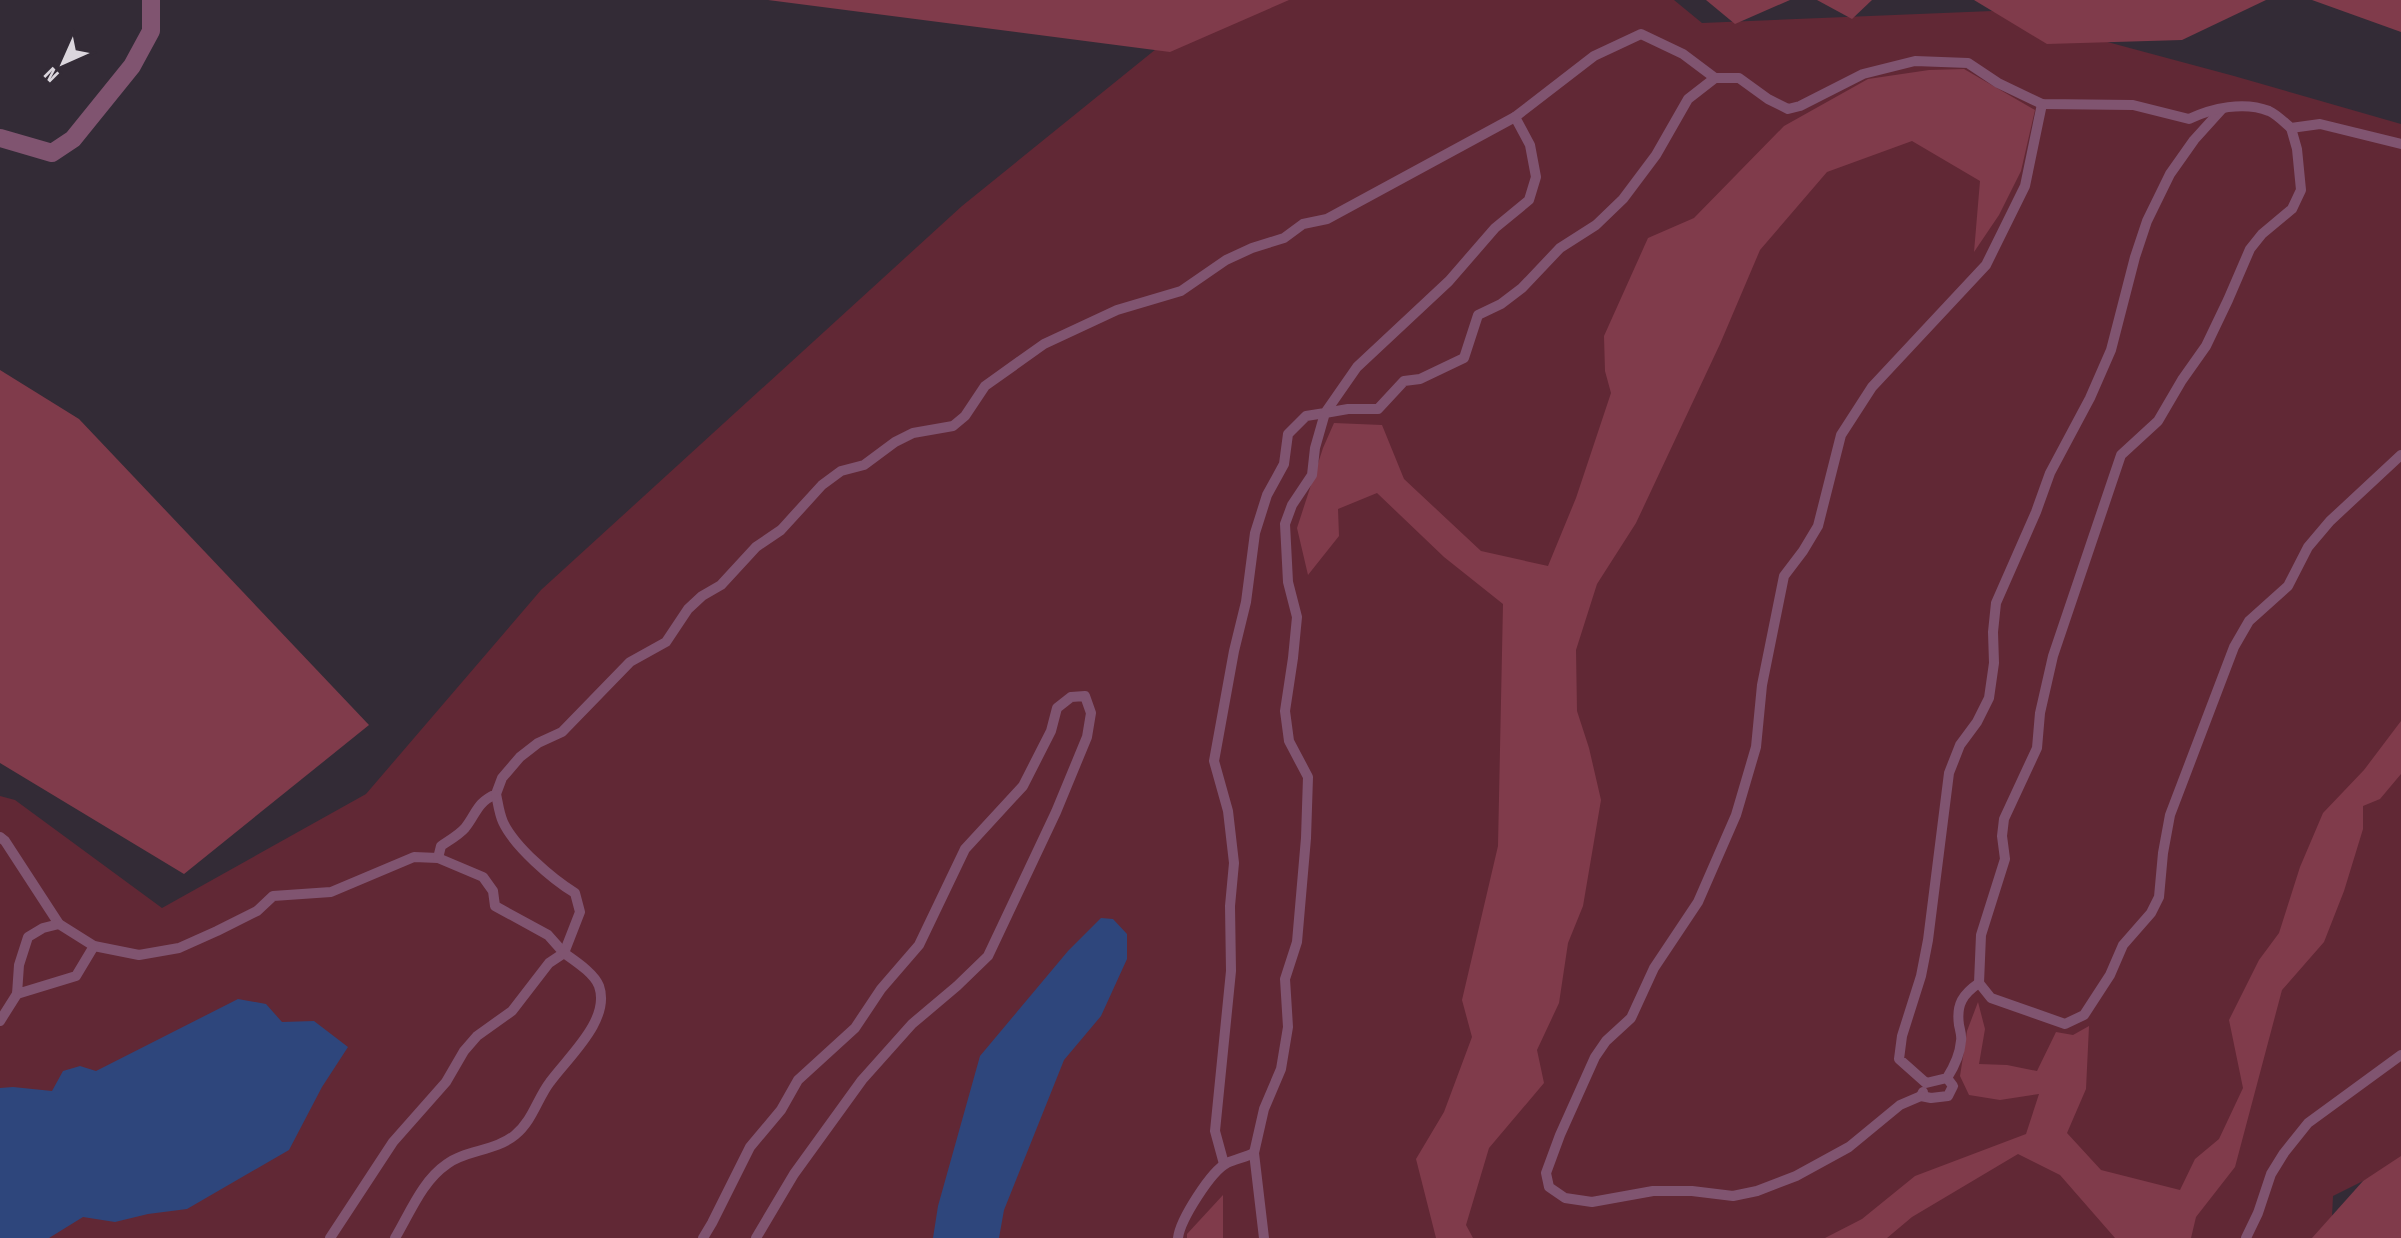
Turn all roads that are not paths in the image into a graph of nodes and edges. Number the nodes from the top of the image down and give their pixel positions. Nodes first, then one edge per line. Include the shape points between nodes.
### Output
1 (151, 0) edge
2 (1715, 78) junction
3 (2042, 104) junction
4 (2222, 109) junction
5 (1515, 117) junction
6 (2291, 128) junction
7 (0, 138) edge
8 (2401, 144) edge
9 (1325, 414) junction
10 (2401, 455) edge
11 (496, 794) junction
12 (0, 837) edge
13 (438, 858) junction
14 (59, 924) junction
15 (94, 946) junction
16 (565, 953) junction
17 (1979, 983) junction
18 (17, 994) junction
19 (0, 1021) edge
20 (2401, 1055) edge
21 (1947, 1078) junction
22 (1926, 1083) junction
23 (1921, 1096) junction
24 (1254, 1153) junction
25 (1224, 1164) junction
26 (330, 1238) edge
27 (396, 1238) edge
28 (702, 1238) edge
29 (756, 1238) edge
30 (1178, 1238) edge
31 (1264, 1238) edge
32 (2246, 1238) edge

1 - 7 street via 151,31 132,66 73,139 52,153
2 - 3 lane via 1739,78 1788,109 1863,74 1915,61 1968,63
2 - 5 lane via 1683,54 1641,34 1594,56
2 - 9 lane via 1688,99 1623,200 1596,225 1560,248 1522,288 1478,316 1464,358 1420,379 1404,381 1378,409
3 - 4 lane via 2133,105 2189,119
3 - 23 lane via 2025,186 1986,265 1872,387 1842,435 1818,526 1784,576 1762,685 1756,747 1736,815 1698,902 1654,968 1631,1018 1595,1058 1550,1160 1546,1173 1549,1187 1565,1198 1592,1202 1653,1191 1733,1196 1757,1191 1850,1147 1900,1105
4 - 6 lane via 2242,106 2270,111
4 - 22 lane via 2170,174 2147,220 2111,350 2050,473 1996,603 1989,698 1949,773 1922,976 1902,1036 1899,1059
5 - 9 lane via 1530,145 1536,177 1529,200 1494,228 1449,281 1357,367
5 - 11 lane via 1327,219 1303,224 1284,238 1226,260 1181,291 1117,310 1044,344 985,386 953,426 913,433 864,465 841,471 721,585 688,609 666,642 631,662 562,732 520,757 502,778
6 - 8 lane via 2320,124
6 - 17 lane via 2301,190 2292,209 2250,249 2206,346 2158,421 2121,455 2053,656 2037,748 2004,819 2005,859 1981,935
9 - 24 lane via 1312,475 1285,524 1288,582 1297,617 1285,711 1289,741 1308,777 1306,838 1297,942 1285,979 1288,1027
9 - 25 lane via 1306,416 1288,434 1284,464 1267,495 1255,533 1214,761 1228,811 1234,863 1231,971 1215,1131
10 - 17 lane via 2330,521 2308,547 2288,586 2249,621 2239,638 2170,814 2159,897 2123,945 2084,1015 2065,1024 1991,998
11 - 13 lane via 474,811 464,830 441,846
11 - 16 lane via 503,821 515,839 575,893 580,912
12 - 14 lane
13 - 15 lane via 414,857 331,892 273,896 257,911 179,947 139,956
13 - 16 lane via 483,877 493,891 495,906 548,935
14 - 15 lane
14 - 18 lane via 28,937 19,965
15 - 18 lane via 76,976
16 - 26 lane via 549,964 512,1012 477,1035 446,1082 393,1142
16 - 27 lane via 599,984 601,1001 595,1024 548,1084 534,1115 514,1136 448,1162 430,1179
17 - 21 lane via 1959,1003 1961,1040
18 - 19 lane
20 - 32 lane via 2308,1123 2271,1174
21 - 22 lane
21 - 23 lane via 1954,1086 1948,1096
22 - 23 lane
24 - 25 lane
24 - 31 lane
25 - 30 lane via 1189,1208
28 - 29 lane via 750,1147 798,1080 855,1028 919,946 965,849 1023,786 1051,731 1057,708 1071,697 1085,696 1091,713 1087,737 988,956 912,1024 862,1080 794,1174

